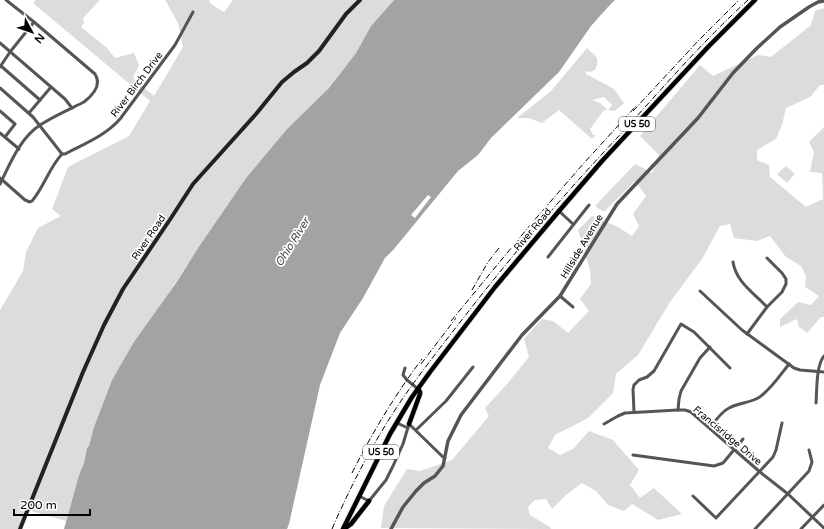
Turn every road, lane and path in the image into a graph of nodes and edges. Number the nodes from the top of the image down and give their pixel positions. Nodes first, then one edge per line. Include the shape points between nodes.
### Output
1 (6, 0) edge
2 (360, 0) edge
3 (755, 0) edge
4 (824, 1) edge
5 (193, 12) dead end
6 (34, 22) junction
7 (0, 43) edge
8 (10, 52) junction
9 (0, 67) edge
10 (51, 86) junction
11 (2, 90) edge
12 (0, 94) edge
13 (40, 100) junction
14 (72, 108) junction
15 (0, 111) edge
16 (29, 113) junction
17 (40, 125) junction
18 (0, 133) edge
19 (5, 137) junction
20 (18, 149) junction
21 (62, 154) junction
22 (1, 179) edge
23 (0, 184) edge
24 (589, 205) dead end
25 (559, 211) junction
26 (573, 224) junction
27 (548, 256) dead end
28 (767, 258) dead end
29 (733, 262) dead end
30 (700, 291) dead end
31 (560, 296) junction
32 (767, 306) junction
33 (573, 307) dead end
34 (747, 334) junction
35 (710, 347) junction
36 (824, 356) edge
37 (789, 364) junction
38 (405, 368) dead end
39 (473, 368) dead end
40 (730, 368) dead end
41 (819, 372) junction
42 (824, 372) edge
43 (418, 389) junction
44 (816, 403) dead end
45 (678, 410) junction
46 (634, 412) junction
47 (397, 423) junction
48 (782, 423) dead end
49 (604, 424) dead end
50 (408, 426) junction
51 (710, 428) junction
52 (416, 430) junction
53 (743, 439) dead end
54 (734, 449) junction
55 (809, 450) dead end
56 (633, 454) dead end
57 (445, 458) junction
58 (760, 472) junction
59 (788, 494) junction
60 (358, 496) junction
61 (693, 496) dead end
62 (370, 501) junction
63 (824, 505) edge
64 (812, 517) junction
65 (824, 528) edge
66 (20, 529) edge
67 (343, 529) edge
68 (392, 529) edge
69 (754, 529) edge
70 (801, 529) edge

1 - 6 street
2 - 66 main road, River Road via 346,14 319,51 282,82 193,184 123,289 83,372
3 - 25 main road, River Road / US 50 via 602,161
4 - 31 street, Hillside Avenue via 814,4 780,27 733,72 698,118 616,204
5 - 21 street, River Birch Drive via 174,45 115,125
6 - 8 street
6 - 14 street via 98,78 98,86 88,99
7 - 8 street
8 - 9 street
8 - 10 street
9 - 13 street
10 - 13 street
10 - 14 street
11 - 12 street
11 - 16 street
13 - 16 street
14 - 17 street
15 - 19 street via 15,124
16 - 17 street
17 - 20 street
17 - 21 street
18 - 19 street
19 - 20 street
20 - 22 street
21 - 22 street via 30,202
22 - 23 street
24 - 26 street
25 - 26 street
25 - 43 main road, River Road / US 50 via 495,287
26 - 27 street
28 - 32 street via 782,273 786,282 784,289
29 - 32 street via 740,279
30 - 34 street
31 - 33 street
31 - 57 street, Hillside Avenue via 522,335 466,407 450,435
32 - 34 street
34 - 37 street
35 - 40 street
35 - 45 street via 700,358 681,391
35 - 46 street via 681,324 654,371 634,385
36 - 41 street
37 - 41 street via 800,370
37 - 51 street via 763,395 726,410
38 - 43 street via 403,375
39 - 52 street via 446,401
41 - 42 street
41 - 44 street
43 - 47 main road, River Road / US 50
43 - 50 main road via 420,394
45 - 46 street, Francisridge Drive
45 - 51 street, Francisridge Drive via 691,412
46 - 49 street, Francisridge Drive via 625,413
47 - 50 street
47 - 60 main road, River Road / US 50
48 - 58 street via 775,454
50 - 52 street
50 - 62 street via 398,457 386,480
51 - 54 street, Francisridge Drive
52 - 57 street
53 - 54 street
54 - 56 street via 722,463 714,466
54 - 58 street, Francisridge Drive
55 - 59 street via 812,462 810,469
57 - 68 street, Hillside Avenue via 443,466 435,476 424,483 403,507
58 - 59 street, Francisridge Drive
58 - 61 street via 716,518
59 - 64 street, Francisridge Drive
59 - 69 street
60 - 62 street
60 - 67 main road, River Road / US 50
62 - 67 main road via 351,524
63 - 64 street
64 - 65 street, Francisridge Drive
64 - 70 street

